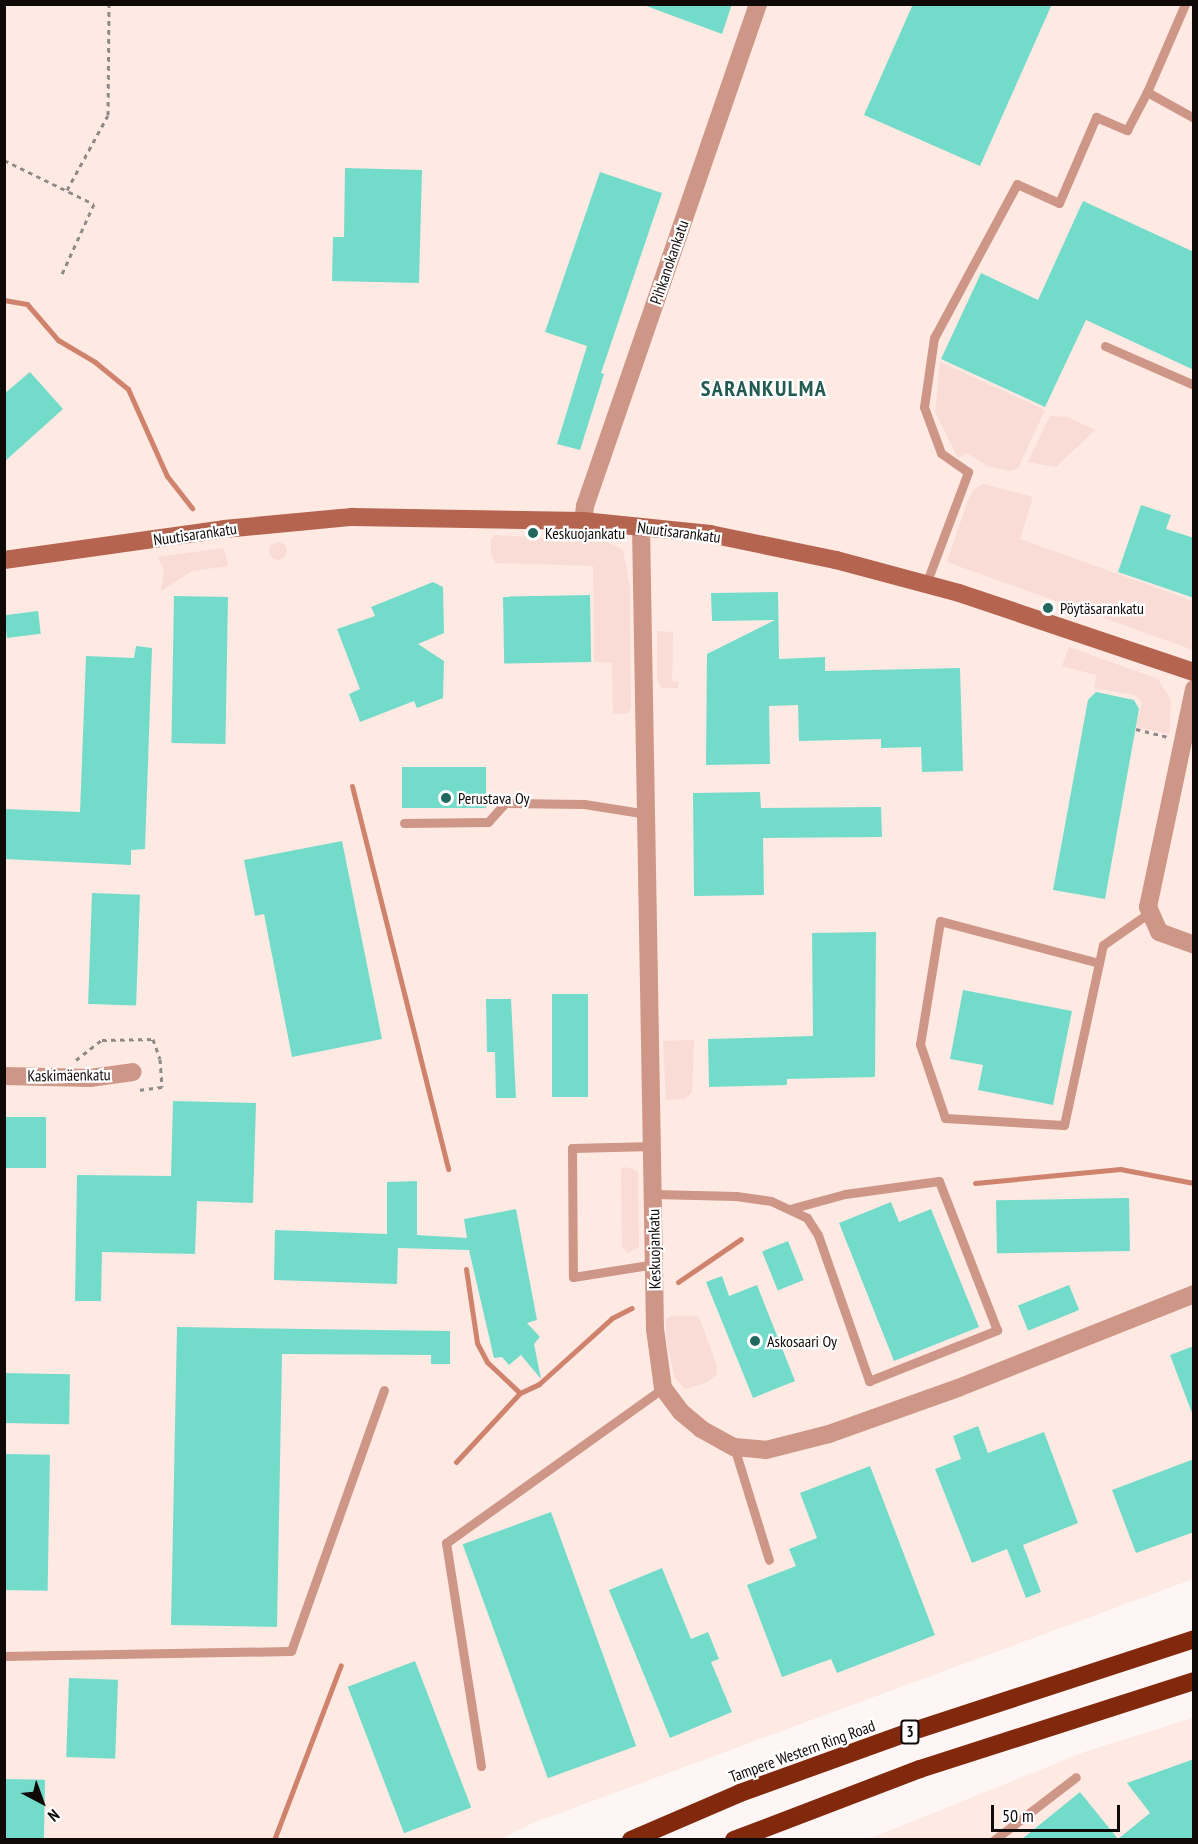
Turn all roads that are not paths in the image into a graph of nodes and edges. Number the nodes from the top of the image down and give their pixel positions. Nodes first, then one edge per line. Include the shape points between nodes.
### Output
1 (758, 4) edge
2 (1185, 4) edge
3 (1147, 92) junction
4 (1194, 118) edge
5 (1105, 346) dead end
6 (1194, 385) edge
7 (584, 521) junction
8 (641, 527) junction
9 (4, 560) edge
10 (926, 584) junction
11 (1194, 672) edge
12 (1194, 689) edge
13 (647, 814) junction
14 (404, 823) dead end
15 (1149, 913) junction
16 (1194, 945) edge
17 (1099, 963) junction
18 (134, 1072) dead end
19 (4, 1076) edge
20 (652, 1146) junction
21 (654, 1194) junction
22 (793, 1209) junction
23 (655, 1264) junction
24 (1194, 1294) edge
25 (663, 1388) junction
26 (384, 1390) dead end
27 (734, 1447) junction
28 (769, 1560) dead end
29 (1194, 1639) edge
30 (4, 1656) edge
31 (1194, 1681) edge
32 (481, 1766) dead end
33 (1076, 1777) dead end
34 (632, 1839) edge
35 (734, 1839) edge
36 (994, 1839) edge

1 - 7 street, Pihkanokankatu via 585,506
2 - 3 lane
3 - 4 lane
3 - 10 lane via 1127,130 1096,117 1059,203 1017,184 934,338 924,407 941,453 968,472
5 - 6 lane
7 - 8 main road, Nuutisarankatu
7 - 9 main road, Nuutisarankatu via 380,515 224,529
8 - 10 main road, Nuutisarankatu via 721,537 836,560
8 - 13 street, Keskuojankatu
10 - 11 main road, Nuutisarankatu
12 - 15 street via 1183,724
13 - 14 lane via 584,804 505,803 488,822
13 - 20 street, Keskuojankatu
15 - 16 street via 1158,932
15 - 17 lane via 1103,945
17 - 17 lane via 1064,1125 945,1118 920,1044 940,921
18 - 19 street, Kaskimäenkatu via 90,1078
20 - 21 street, Keskuojankatu
20 - 23 lane via 572,1148 573,1277
21 - 22 lane via 736,1196
21 - 23 street, Keskuojankatu
22 - 22 lane via 807,1218 818,1235 869,1381 998,1330 939,1181 845,1194
23 - 25 street, Keskuojankatu via 655,1329
24 - 27 street, Keskuojankatu via 829,1434 766,1450
25 - 27 street, Keskuojankatu via 681,1413
25 - 32 lane via 446,1543
26 - 30 lane via 291,1651
27 - 28 lane
29 - 34 highway, Tampere Western Ring Road / 3 via 893,1738 740,1793
31 - 35 highway, 3 via 920,1769
33 - 36 lane

